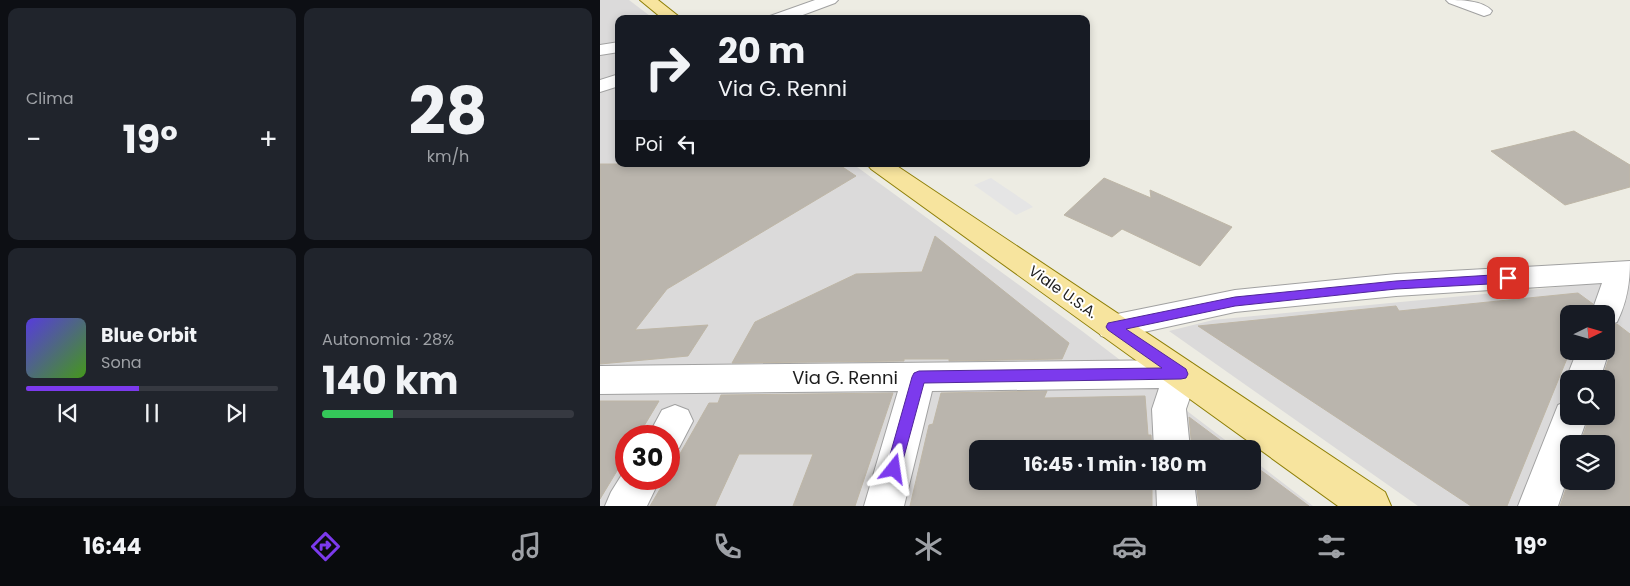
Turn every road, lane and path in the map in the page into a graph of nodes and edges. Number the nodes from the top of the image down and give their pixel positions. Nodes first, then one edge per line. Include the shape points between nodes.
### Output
1 (648, 0) edge
2 (830, 0) edge
3 (1454, 0) edge
4 (1484, 12) dead end
5 (669, 15) edge
6 (787, 15) edge
7 (615, 48) edge
8 (600, 50) edge
9 (615, 81) edge
10 (600, 86) edge
11 (883, 167) edge
12 (1625, 272) edge
13 (1610, 305) edge
14 (1112, 327) junction
15 (1181, 374) junction
16 (919, 377) junction
17 (600, 380) edge
18 (1567, 425) edge
19 (1171, 440) edge
20 (634, 490) edge
21 (1176, 490) edge
22 (625, 506) edge
23 (884, 506) edge
24 (1177, 506) edge
25 (1370, 506) edge
26 (1538, 506) edge

1 - 5 main road
2 - 6 street
3 - 4 street
7 - 8 street
9 - 10 street
11 - 14 main road, Viale U.S.A.
12 - 13 street
12 - 14 street via 1396,285 1235,301
14 - 15 main road, Viale U.S.A.
15 - 16 street, Via G. Renni
15 - 19 street via 1169,409
15 - 25 main road, Viale U.S.A.
16 - 17 street, Via G. Renni
16 - 23 street
18 - 26 street
20 - 22 street
21 - 24 street

